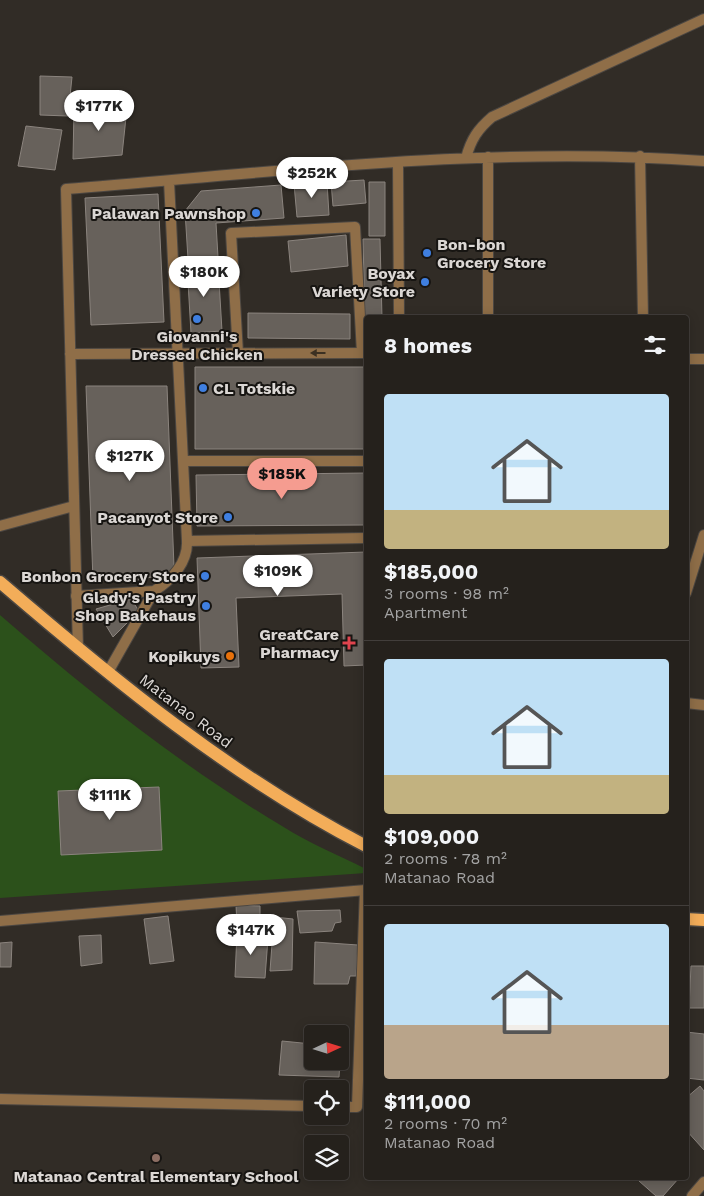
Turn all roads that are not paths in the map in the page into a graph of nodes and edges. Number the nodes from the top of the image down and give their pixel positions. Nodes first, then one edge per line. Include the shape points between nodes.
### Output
1 (704, 19) edge
2 (640, 156) junction
3 (488, 157) junction
4 (466, 158) junction
5 (704, 160) edge
6 (398, 163) junction
7 (169, 181) junction
8 (398, 315) edge
9 (488, 315) edge
10 (643, 315) edge
11 (238, 353) junction
12 (364, 353) edge
13 (70, 354) junction
14 (178, 354) junction
15 (689, 359) edge
16 (704, 359) edge
17 (183, 461) junction
18 (364, 461) edge
19 (74, 506) junction
20 (0, 526) edge
21 (704, 535) edge
22 (364, 538) edge
23 (187, 541) junction
24 (0, 582) edge
25 (689, 583) edge
26 (154, 591) junction
27 (76, 596) junction
28 (78, 649) junction
29 (108, 672) junction
30 (689, 703) edge
31 (704, 705) edge
32 (364, 845) edge
33 (364, 890) edge
34 (689, 919) edge
35 (704, 920) edge
36 (0, 921) edge
37 (364, 938) edge
38 (0, 1099) edge
39 (304, 1106) edge
40 (349, 1107) edge
41 (704, 1182) edge
42 (692, 1196) edge

1 - 4 street via 492,117 470,141
2 - 3 street
2 - 5 street
2 - 10 street
3 - 4 street
3 - 9 street
4 - 6 street
6 - 7 street
6 - 8 street
7 - 13 street via 66,189
7 - 14 street
12 -> 11 street
11 - 12 street via 231,233 355,227
11 - 14 street
13 - 14 street
13 - 19 street
14 - 17 street
15 - 16 street
17 - 18 street
17 - 23 street
19 - 20 street
19 - 27 street
21 - 25 street
22 - 23 street
23 - 26 street via 188,554 167,583
24 - 28 main road, Matanao Road
26 - 27 street
26 - 29 street
27 - 28 street
28 - 29 main road, Matanao Road
29 - 32 main road, Matanao Road via 262,787
30 - 31 street
33 - 36 street
34 - 35 main road
37 - 40 street via 357,1107
38 - 39 street
41 - 42 street

